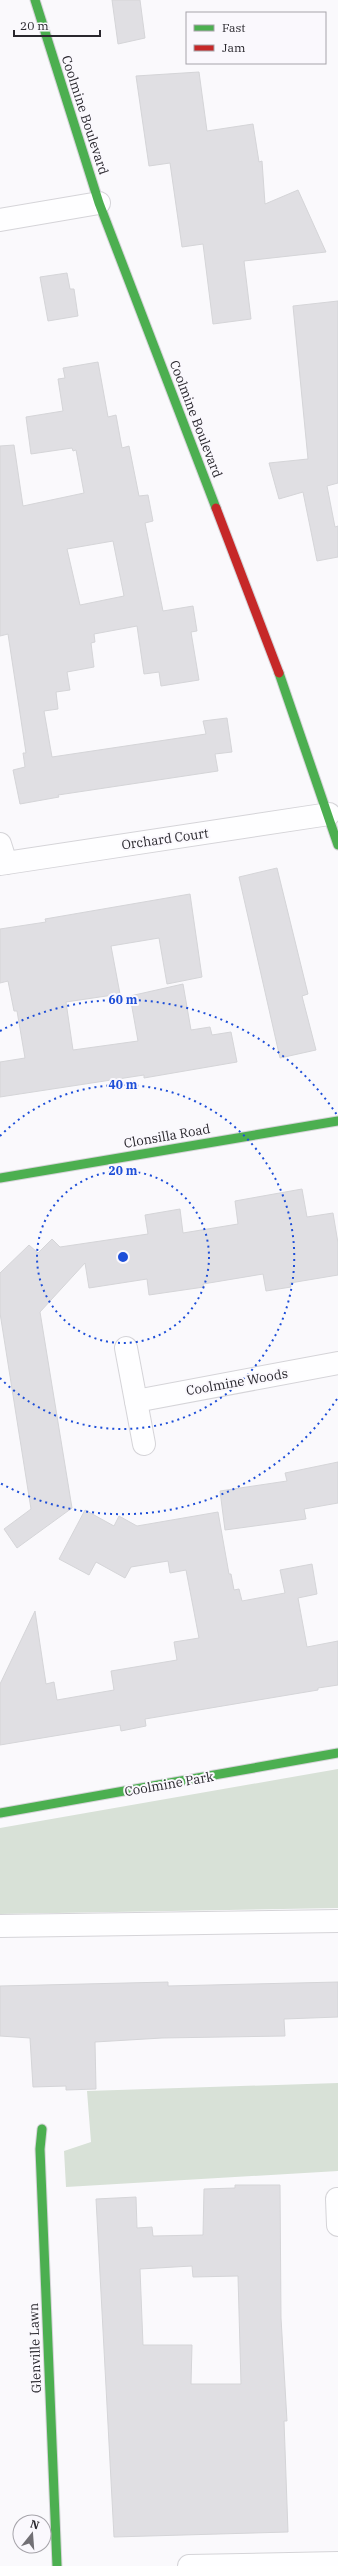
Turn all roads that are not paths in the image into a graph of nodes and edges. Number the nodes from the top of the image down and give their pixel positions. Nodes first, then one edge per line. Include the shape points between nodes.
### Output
1 (35, 0) edge
2 (98, 203) junction
3 (0, 220) edge
4 (329, 814) junction
5 (338, 845) edge
6 (2, 857) edge
7 (338, 1121) edge
8 (0, 1178) edge
9 (126, 1348) dead end
10 (338, 1363) edge
11 (136, 1401) junction
12 (144, 1444) dead end
13 (338, 1753) edge
14 (0, 1813) edge
15 (338, 1921) edge
16 (0, 1926) edge
17 (42, 2129) dead end
18 (337, 2199) edge
19 (338, 2225) edge
20 (338, 2563) edge
21 (57, 2566) edge
22 (189, 2566) edge

1 - 2 street, Coolmine Boulevard
2 - 3 street
2 - 4 street, Coolmine Boulevard via 276,663
4 - 5 street, Coolmine Boulevard
4 - 6 street, Orchard Court
7 - 8 street, Clonsilla Road
9 - 11 street
10 - 11 street, Coolmine Woods
11 - 12 street
13 - 14 street, Coolmine Park
15 - 16 street
17 - 21 street, Glenville Lawn via 40,2149
18 - 19 street
20 - 22 street

